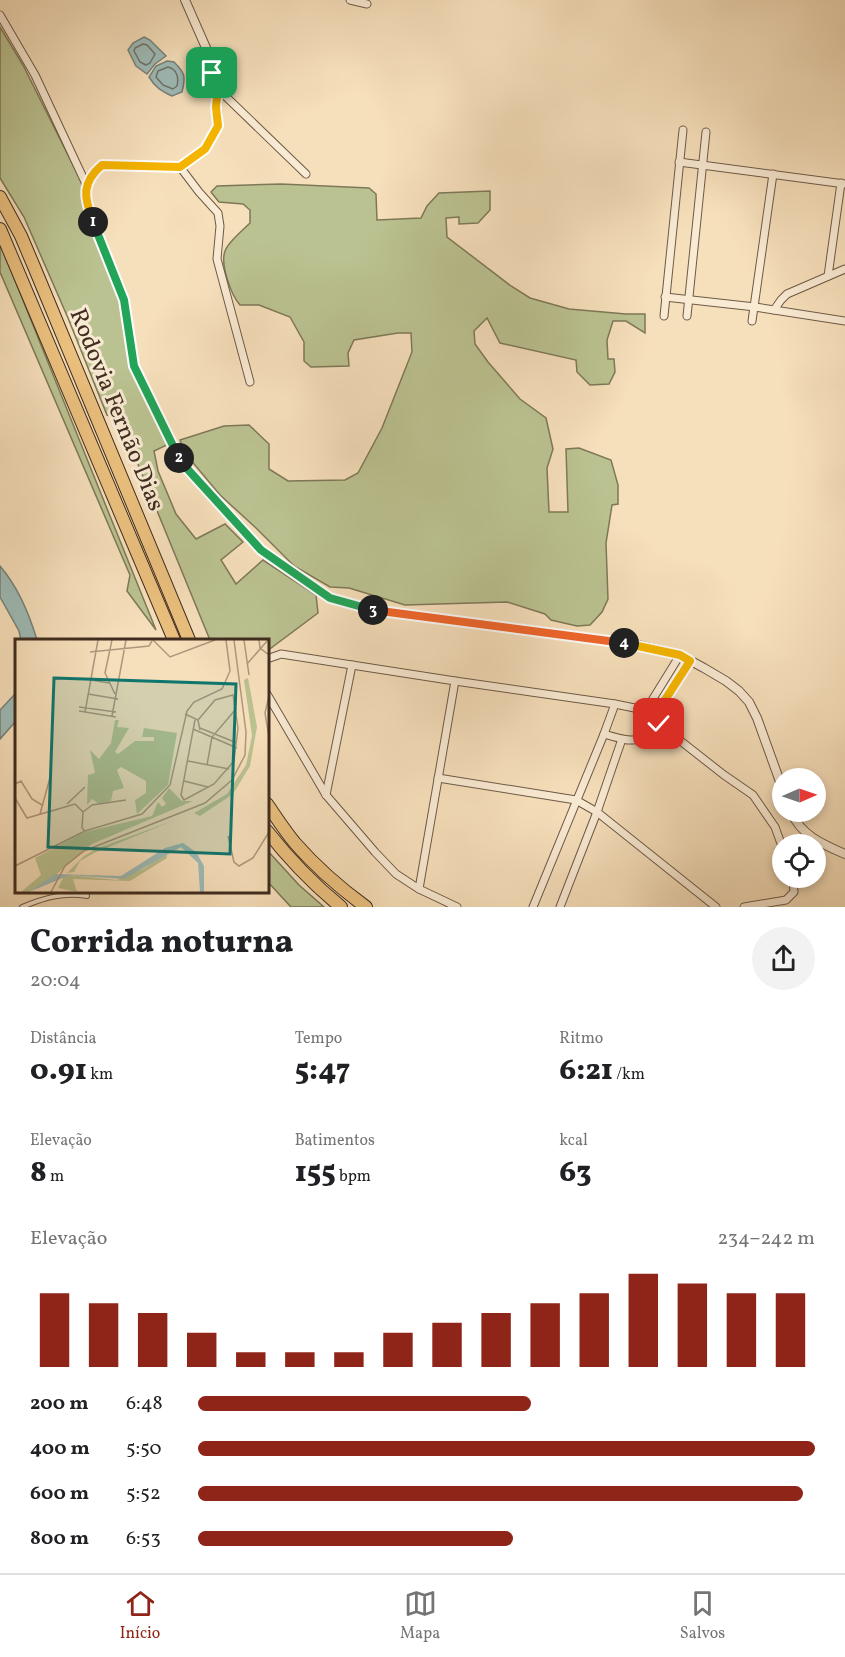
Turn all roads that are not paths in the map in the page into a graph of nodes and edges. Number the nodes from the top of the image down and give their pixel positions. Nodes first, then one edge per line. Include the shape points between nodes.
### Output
1 (184, 0) edge
2 (350, 0) edge
3 (367, 4) dead end
4 (0, 15) edge
5 (218, 88) junction
6 (683, 130) dead end
7 (706, 132) dead end
8 (680, 162) junction
9 (703, 165) junction
10 (180, 167) junction
11 (306, 174) dead end
12 (772, 174) junction
13 (843, 183) edge
14 (86, 184) junction
15 (0, 197) edge
16 (0, 229) edge
17 (845, 269) edge
18 (828, 276) junction
19 (665, 297) junction
20 (689, 300) junction
21 (755, 307) junction
22 (774, 310) junction
23 (663, 316) dead end
24 (687, 316) dead end
25 (752, 321) dead end
26 (845, 321) edge
27 (250, 382) dead end
28 (174, 639) edge
29 (189, 639) edge
30 (680, 655) junction
31 (268, 659) edge
32 (690, 661) junction
33 (352, 664) junction
34 (455, 681) junction
35 (268, 696) edge
36 (615, 704) junction
37 (646, 710) junction
38 (659, 713) junction
39 (659, 724) junction
40 (604, 734) junction
41 (622, 739) junction
42 (775, 768) edge
43 (438, 778) junction
44 (326, 795) junction
45 (576, 800) junction
46 (268, 805) edge
47 (597, 812) junction
48 (797, 822) edge
49 (268, 832) edge
50 (778, 834) edge
51 (845, 854) edge
52 (794, 888) edge
53 (419, 889) junction
54 (87, 896) dead end
55 (22, 907) edge
56 (341, 907) edge
57 (366, 907) edge
58 (457, 907) edge
59 (533, 907) edge
60 (560, 907) edge
61 (716, 907) edge
62 (744, 907) edge

1 - 5 street via 207,50
2 - 3 street
4 - 14 street via 35,75
5 - 10 street via 218,126 205,149
5 - 11 street
6 - 8 street
7 - 9 street
8 - 9 street
8 - 19 street
9 - 12 street
9 - 20 street
10 - 14 street via 102,165
10 - 27 street via 218,213 217,259
12 - 13 street
12 - 21 street
13 - 18 street
14 - 30 street via 90,213 124,300 134,366 182,463 261,550 330,598 367,609 635,645
15 - 29 highway, Rodovia Fernão Dias via 35,269
16 - 28 highway, Rodovia Fernão Dias
17 - 18 street
18 - 22 street via 787,294
19 - 20 street
19 - 23 street
20 - 21 street
20 - 24 street
21 - 22 street
21 - 25 street
22 - 26 street
30 - 32 street
30 - 37 street
31 - 33 street via 281,654
32 - 38 street
32 - 42 street via 739,691 749,702
33 - 34 street
33 - 44 street
34 - 36 street
34 - 43 street
35 - 44 street
36 - 37 street
36 - 40 street
37 - 38 street
38 - 39 street
39 - 41 street via 646,736
39 - 50 street via 753,795
40 - 41 street
40 - 45 street
41 - 47 street
43 - 45 street
43 - 53 street
44 - 53 street via 396,874
45 - 47 street
45 - 59 street
46 - 57 highway via 320,869
47 - 60 street
47 - 61 street
48 - 51 street via 818,843
49 - 56 highway via 297,868
52 - 62 street via 786,900
53 - 58 street
54 - 55 lane via 60,894

